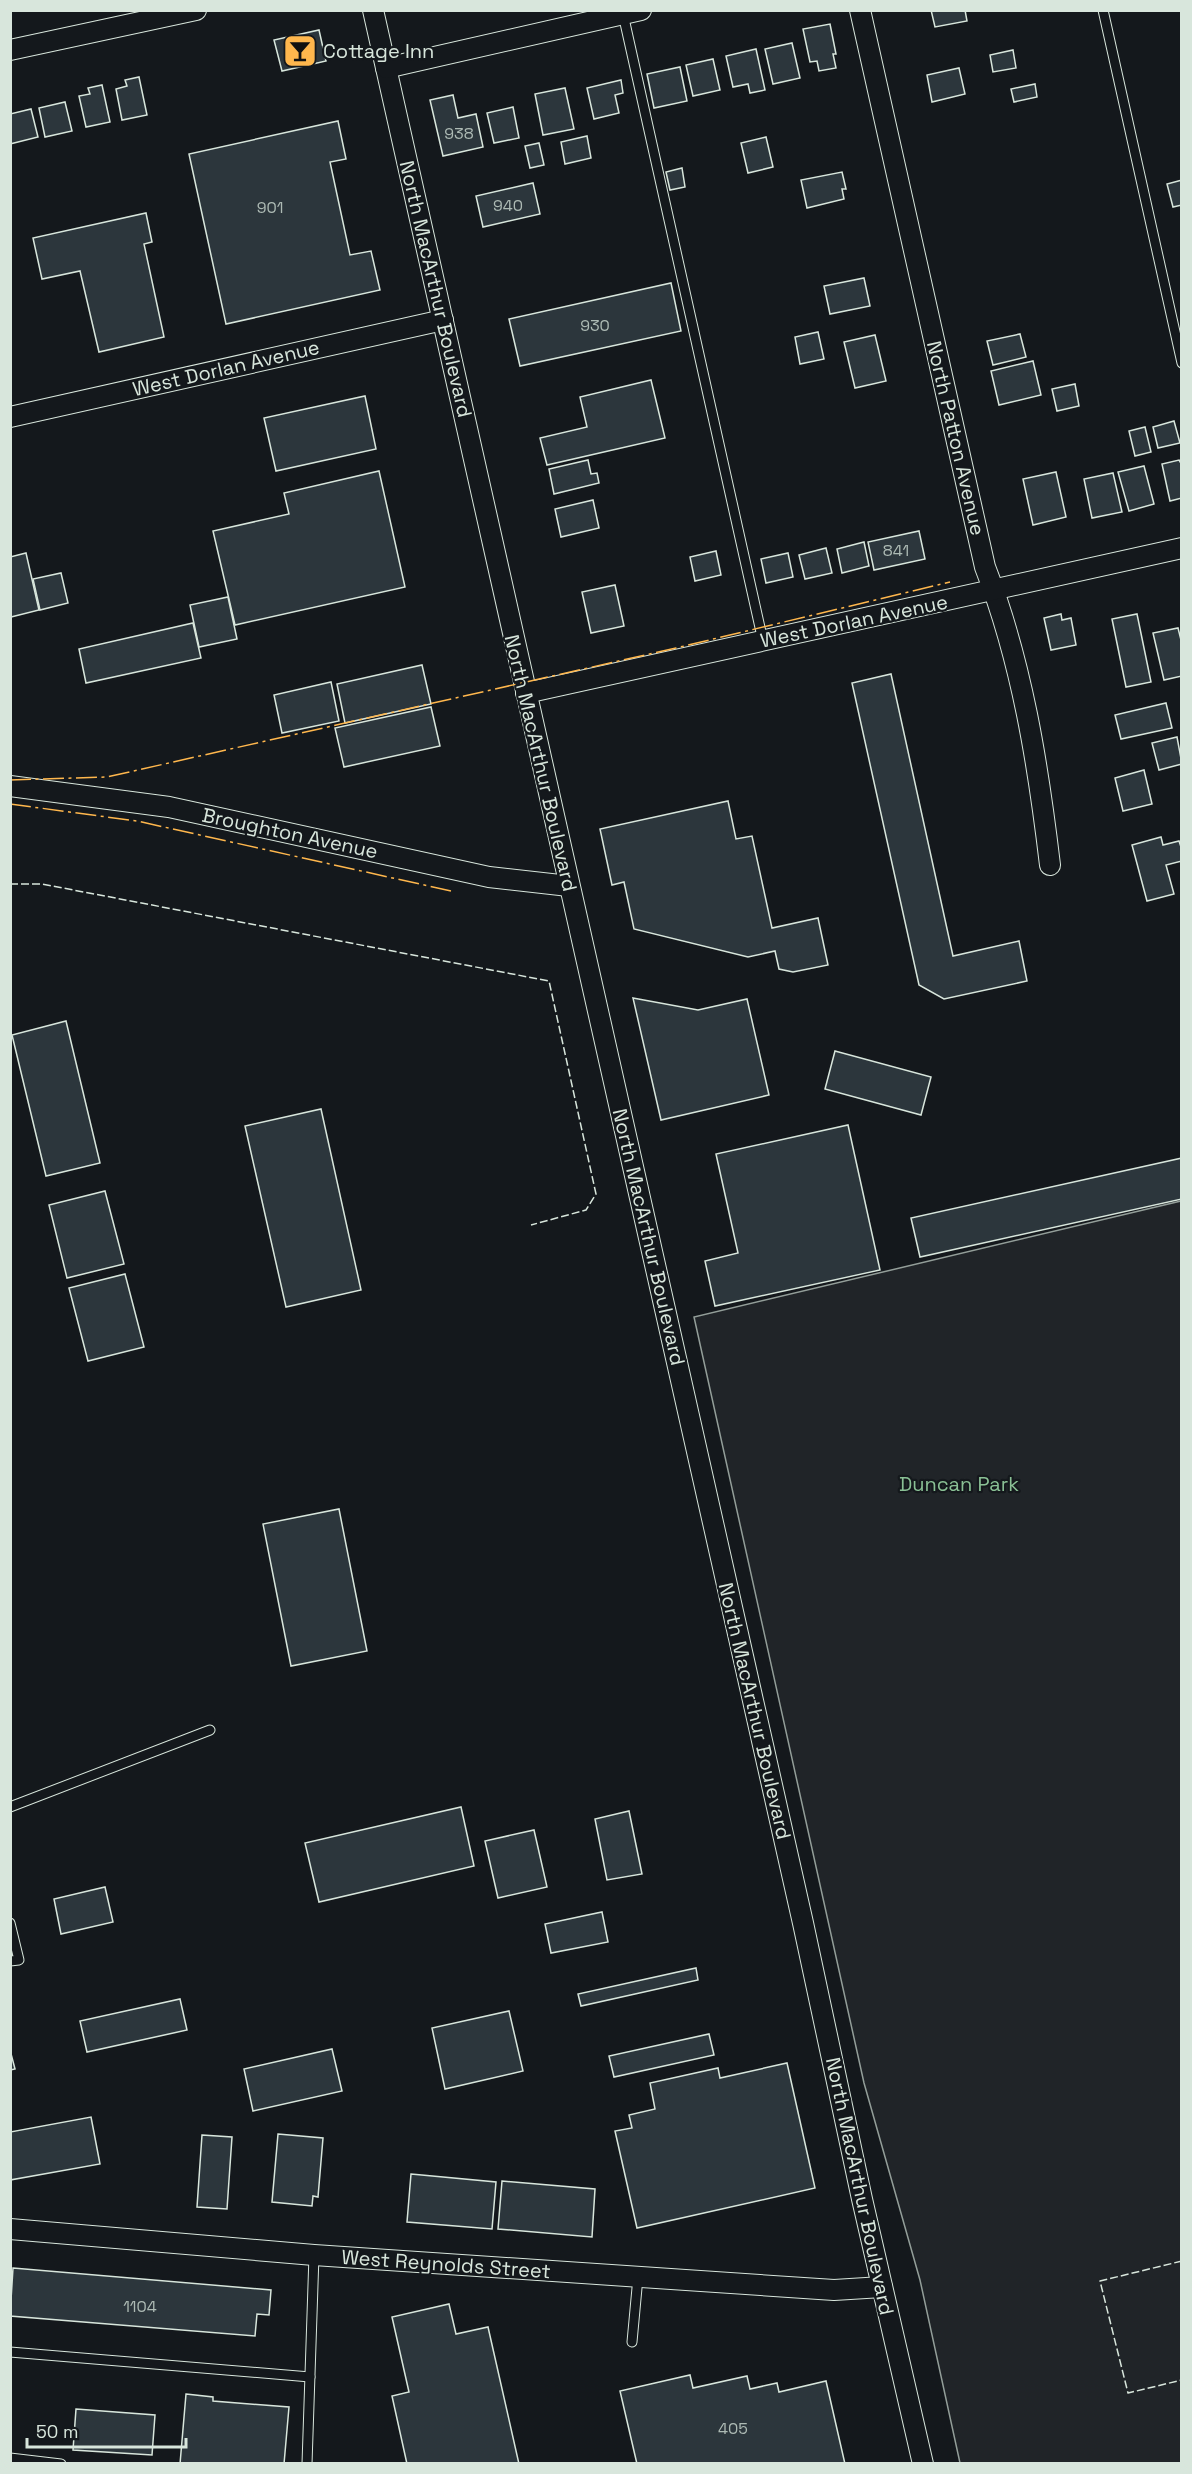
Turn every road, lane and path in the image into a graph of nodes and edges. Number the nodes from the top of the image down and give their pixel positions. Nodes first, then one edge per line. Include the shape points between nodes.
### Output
1 (196, 10) edge
2 (373, 10) edge
3 (860, 10) edge
4 (1103, 10) edge
5 (629, 12) edge
6 (150, 16) edge
7 (10, 51) edge
8 (386, 68) junction
9 (442, 320) junction
10 (1182, 363) edge
11 (10, 417) edge
12 (1182, 548) edge
13 (994, 590) junction
14 (763, 641) junction
15 (526, 693) junction
16 (10, 786) edge
17 (1050, 865) dead end
18 (569, 886) junction
19 (210, 1730) dead end
20 (10, 1807) edge
21 (10, 1923) edge
22 (10, 1961) edge
23 (10, 2229) edge
24 (314, 2255) junction
25 (638, 2277) junction
26 (882, 2287) junction
27 (632, 2342) dead end
28 (10, 2352) edge
29 (309, 2377) junction
30 (10, 2458) edge
31 (61, 2463) edge
32 (307, 2463) edge
33 (923, 2463) edge

1 - 6 street
2 - 8 street, North MacArthur Boulevard
3 - 13 street, North Patton Avenue via 985,567
4 - 10 lane
5 - 8 street
5 - 14 lane
6 - 7 street
8 - 9 street, North MacArthur Boulevard
9 - 11 street, West Dorlan Avenue
9 - 15 street, North MacArthur Boulevard
12 - 13 street, West Dorlan Avenue
13 - 14 street, West Dorlan Avenue
13 - 17 street, North Patton Avenue via 1036,756
14 - 15 street, West Dorlan Avenue
15 - 18 street, North MacArthur Boulevard
16 - 18 street, Broughton Avenue via 169,807 489,877
18 - 26 street, North MacArthur Boulevard
19 - 20 lane
21 - 22 lane via 19,1960
23 - 24 street, West Reynolds Street
24 - 25 street, West Reynolds Street
24 - 29 lane
25 - 26 street, West Reynolds Street via 834,2290
25 - 27 lane
26 - 33 street, North MacArthur Boulevard
28 - 29 lane
29 - 32 lane
30 - 31 lane

